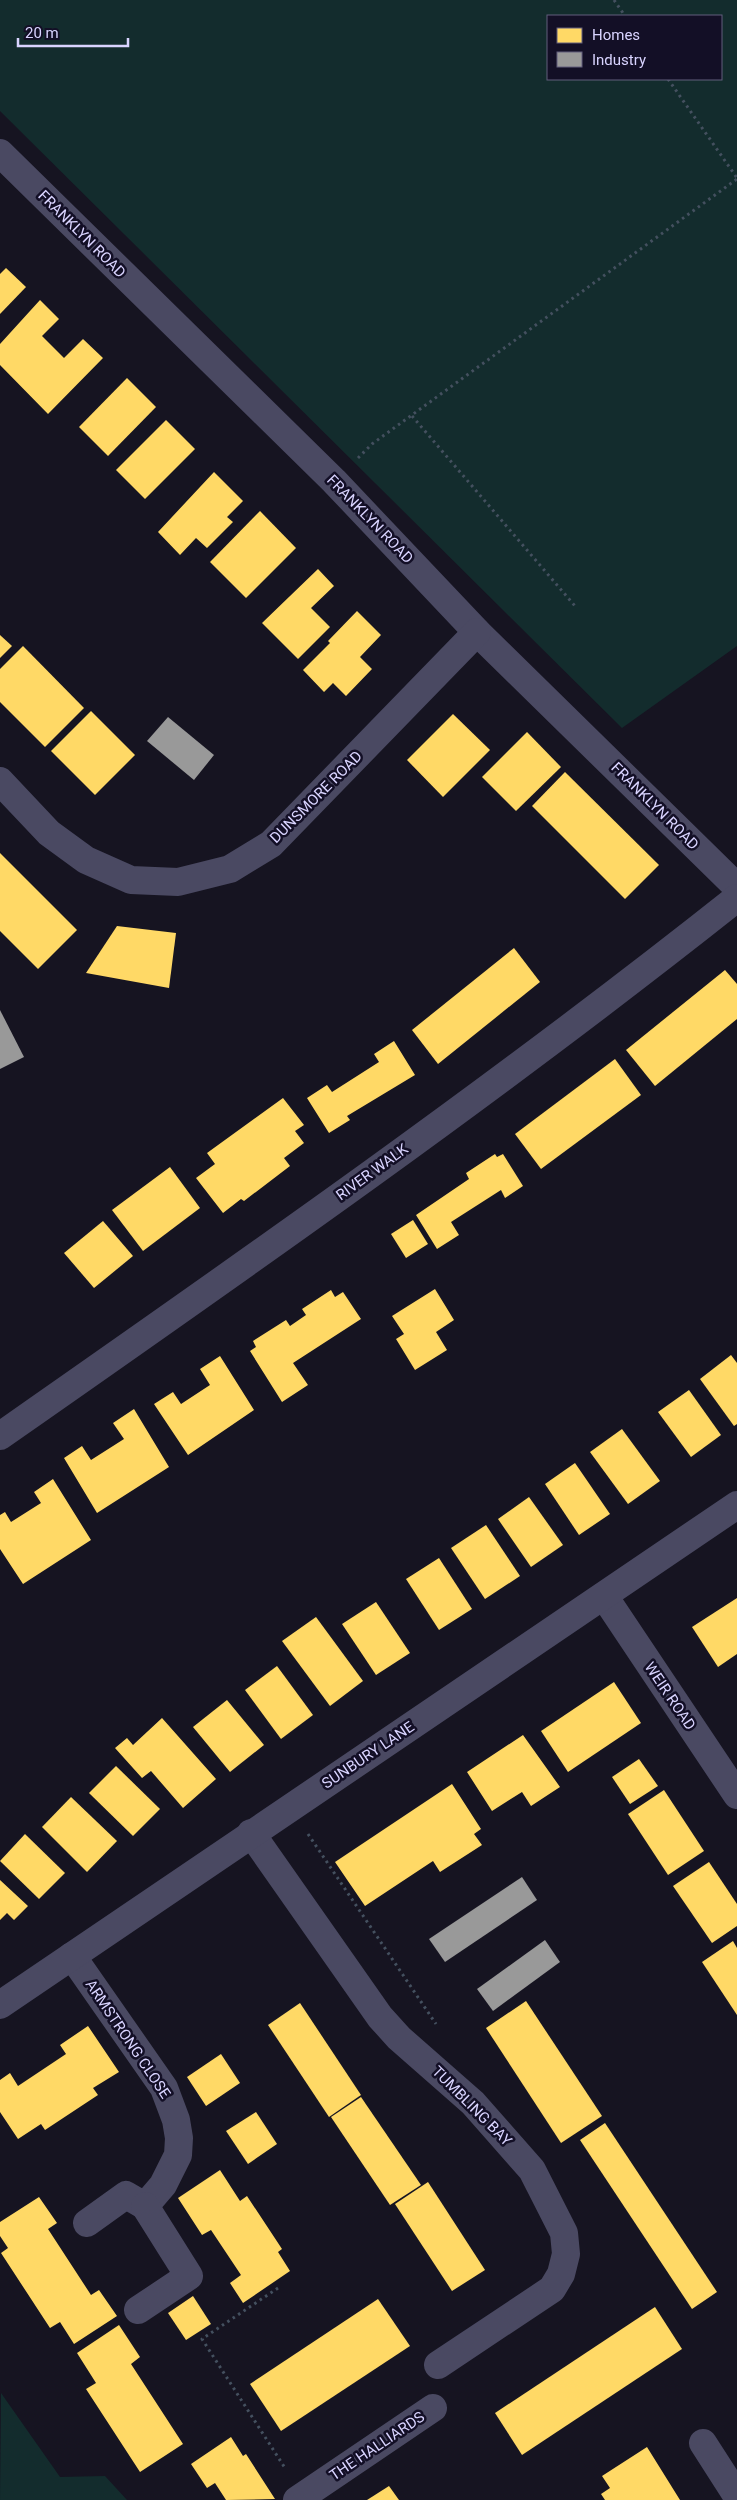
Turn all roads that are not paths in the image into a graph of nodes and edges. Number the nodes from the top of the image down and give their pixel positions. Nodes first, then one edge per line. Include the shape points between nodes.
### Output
1 (0, 154) edge
2 (477, 632) junction
3 (0, 781) edge
4 (737, 887) edge
5 (737, 898) edge
6 (0, 1436) edge
7 (737, 1505) edge
8 (604, 1596) junction
9 (737, 1795) edge
10 (251, 1833) junction
11 (72, 1956) junction
12 (0, 2005) edge
13 (145, 2206) junction
14 (86, 2224) dead end
15 (138, 2310) dead end
16 (438, 2365) dead end
17 (433, 2408) dead end
18 (703, 2443) dead end
19 (737, 2496) edge
20 (300, 2498) edge

1 - 2 street, FRANKLYN ROAD via 334,481
2 - 3 street, DUNSMORE ROAD via 271,844 230,869 178,882 131,880 86,860 49,833
2 - 4 street, FRANKLYN ROAD
5 - 6 street, RIVER WALK via 492,1086 249,1262
7 - 8 street, SUNBURY LANE
8 - 9 street, WEIR ROAD
8 - 10 street, SUNBURY LANE
10 - 11 street, SUNBURY LANE
10 - 16 street, TUMBLING BAY via 380,2017 399,2038 473,2103 532,2170 564,2233 566,2254 561,2274 552,2288
11 - 12 street, SUNBURY LANE
11 - 13 street, ARMSTRONG CLOSE via 164,2088 176,2120 178,2155 163,2185
13 - 14 street via 126,2195
13 - 15 street via 189,2276
17 - 20 street, THE HALLIARDS
18 - 19 street

